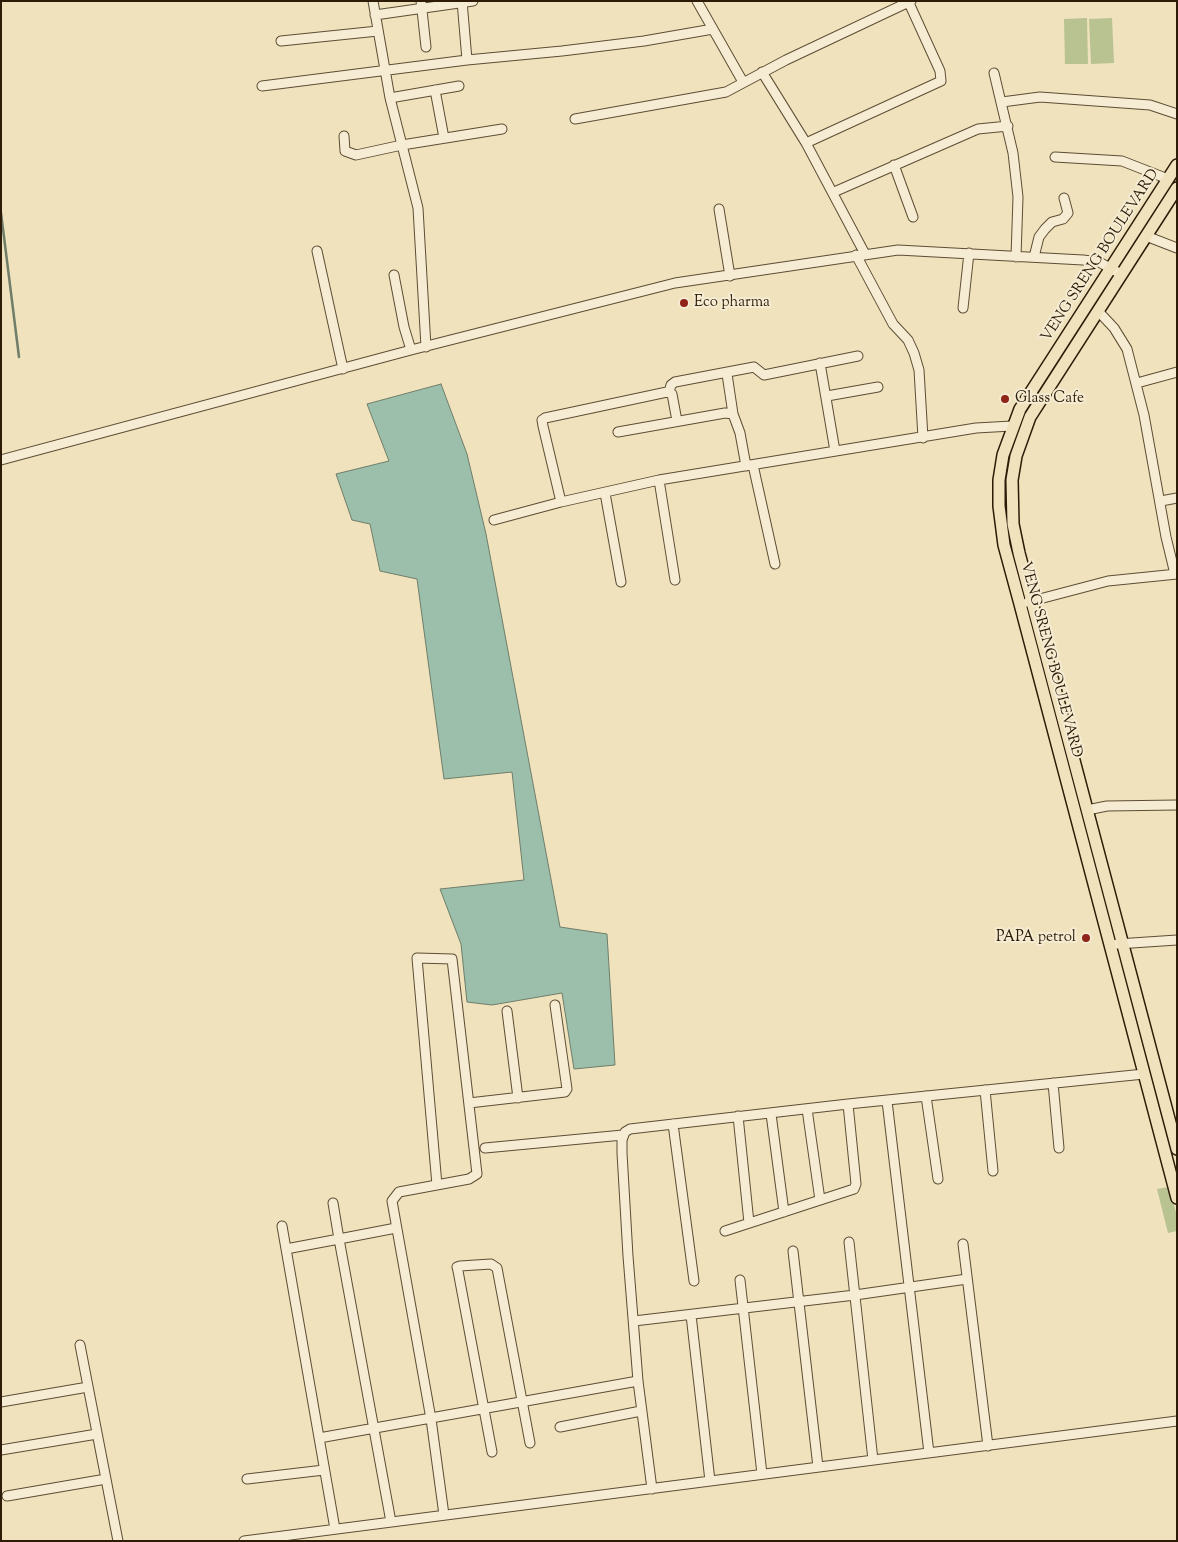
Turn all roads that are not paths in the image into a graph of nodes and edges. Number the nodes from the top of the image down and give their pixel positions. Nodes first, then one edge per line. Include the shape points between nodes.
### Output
1 (374, 1) edge
2 (473, 1) edge
3 (697, 1) edge
4 (462, 2) edge
5 (910, 2) edge
6 (421, 5) edge
7 (375, 15) junction
8 (713, 29) junction
9 (378, 31) junction
10 (281, 41) dead end
11 (426, 47) dead end
12 (467, 60) junction
13 (385, 70) junction
14 (762, 72) junction
15 (994, 73) dead end
16 (744, 82) junction
17 (262, 86) dead end
18 (459, 86) dead end
19 (435, 90) junction
20 (390, 98) junction
21 (1002, 102) junction
22 (1177, 114) edge
23 (575, 119) dead end
24 (1008, 126) junction
25 (502, 129) dead end
26 (344, 136) dead end
27 (444, 138) junction
28 (806, 143) junction
29 (402, 145) junction
30 (1055, 157) dead end
31 (894, 165) junction
32 (1177, 165) edge
33 (1168, 180) junction
34 (1177, 188) edge
35 (834, 192) junction
36 (1064, 198) dead end
37 (719, 209) dead end
38 (913, 217) dead end
39 (1146, 236) junction
40 (1177, 248) edge
41 (317, 250) dead end
42 (969, 253) junction
43 (860, 254) junction
44 (1016, 257) junction
45 (1034, 257) junction
46 (1111, 267) junction
47 (1121, 274) junction
48 (394, 275) dead end
49 (730, 276) junction
50 (963, 308) dead end
51 (1098, 312) junction
52 (426, 347) junction
53 (410, 350) junction
54 (858, 356) dead end
55 (820, 363) junction
56 (343, 369) junction
57 (1177, 372) edge
58 (727, 374) junction
59 (1137, 384) junction
60 (878, 387) dead end
61 (669, 392) junction
62 (827, 396) junction
63 (733, 414) junction
64 (677, 421) junction
65 (1012, 426) junction
66 (618, 432) dead end
67 (923, 438) junction
68 (835, 451) junction
69 (1, 460) edge
70 (749, 466) junction
71 (659, 480) junction
72 (605, 492) junction
73 (1177, 498) edge
74 (1161, 501) junction
75 (561, 502) junction
76 (494, 520) dead end
77 (775, 564) dead end
78 (1176, 574) edge
79 (675, 580) dead end
80 (621, 582) dead end
81 (1031, 601) junction
82 (1020, 604) junction
83 (1177, 805) edge
84 (1087, 810) junction
85 (1177, 940) edge
86 (1122, 943) junction
87 (1110, 946) junction
88 (555, 1005) dead end
89 (506, 1011) dead end
90 (1144, 1074) junction
91 (1053, 1083) junction
92 (985, 1090) junction
93 (926, 1096) junction
94 (518, 1098) junction
95 (887, 1101) junction
96 (469, 1103) junction
97 (848, 1104) junction
98 (807, 1109) junction
99 (771, 1114) junction
100 (738, 1116) junction
101 (672, 1124) junction
102 (623, 1135) junction
103 (1176, 1146) edge
104 (1163, 1147) junction
105 (485, 1148) dead end
106 (1059, 1148) dead end
107 (993, 1171) dead end
108 (938, 1179) dead end
109 (437, 1185) junction
110 (1177, 1198) edge
111 (820, 1200) junction
112 (333, 1203) dead end
113 (784, 1212) junction
114 (750, 1223) junction
115 (282, 1226) dead end
116 (396, 1228) junction
117 (725, 1231) dead end
118 (340, 1239) junction
119 (849, 1242) dead end
120 (963, 1244) dead end
121 (286, 1249) junction
122 (794, 1250) dead end
123 (967, 1279) junction
124 (740, 1280) dead end
125 (694, 1281) dead end
126 (910, 1288) junction
127 (855, 1295) junction
128 (799, 1302) junction
129 (743, 1309) junction
130 (691, 1315) junction
131 (634, 1321) junction
132 (80, 1345) dead end
133 (638, 1381) junction
134 (88, 1387) junction
135 (1, 1402) edge
136 (522, 1403) junction
137 (485, 1409) junction
138 (641, 1411) junction
139 (431, 1418) junction
140 (1177, 1421) edge
141 (560, 1427) dead end
142 (375, 1429) junction
143 (97, 1434) junction
144 (319, 1438) junction
145 (530, 1443) dead end
146 (988, 1446) junction
147 (1, 1450) edge
148 (492, 1452) dead end
149 (929, 1453) junction
150 (873, 1460) junction
151 (818, 1467) junction
152 (324, 1470) junction
153 (762, 1474) junction
154 (106, 1479) junction
155 (247, 1479) dead end
156 (710, 1481) junction
157 (652, 1488) junction
158 (7, 1496) dead end
159 (444, 1515) junction
160 (390, 1522) junction
161 (335, 1529) junction
162 (118, 1541) edge
163 (244, 1541) edge

1 - 7 street
2 - 4 street
3 - 8 street
4 - 6 street
4 - 12 street
5 - 14 street
5 - 28 street via 940,71 941,81
6 - 7 street
6 - 11 street
7 - 9 street
8 - 12 street via 580,49
8 - 16 street
9 - 10 street
9 - 13 street
12 - 13 street
13 - 17 street
13 - 20 street
14 - 16 street
14 - 28 street
15 - 21 street
16 - 23 street via 717,94
18 - 19 street
19 - 20 street
19 - 27 street
20 - 29 street
21 - 22 street via 1040,98 1150,105
21 - 24 street
24 - 31 street via 978,129
24 - 44 street via 1018,198
25 - 27 street
26 - 29 street via 345,152 350,155
27 - 29 street
28 - 35 street
29 - 52 street via 418,208
30 - 33 street via 1122,161
31 - 35 street
31 - 38 street
32 - 33 main road, VENG SRENG BOULEVARD
33 - 46 main road, VENG SRENG BOULEVARD
34 - 39 main road, VENG SRENG BOULEVARD
35 - 43 street
36 - 45 street via 1068,213 1045,228
37 - 49 street
39 - 40 street
39 - 47 main road, VENG SRENG BOULEVARD
41 - 56 street
42 - 43 street via 898,250
42 - 44 street
42 - 50 street
43 - 49 street
43 - 67 street via 892,324 908,340 914,353 919,370
44 - 45 street
45 - 46 street via 1083,260
46 - 47 street
46 - 65 main road, VENG SRENG BOULEVARD
47 - 51 main road, VENG SRENG BOULEVARD
48 - 53 street
49 - 52 street via 675,283
51 - 59 street via 1122,339
51 - 81 main road, VENG SRENG BOULEVARD via 1030,417 1016,456 1012,480 1013,524
52 - 53 street
53 - 56 street
54 - 55 street
55 - 58 street via 764,375 754,367
55 - 62 street
56 - 69 street
57 - 59 street
58 - 61 street via 675,382 670,385
58 - 63 street
59 - 74 street
60 - 62 street
61 - 64 street
61 - 75 street via 542,420
62 - 68 street
63 - 64 street
63 - 70 street
64 - 66 street
65 - 67 street via 984,427
65 - 82 main road, VENG SRENG BOULEVARD via 999,480 999,506 1004,545
67 - 68 street
68 - 70 street
70 - 71 street
70 - 77 street
71 - 72 street
71 - 79 street
72 - 75 street
72 - 80 street
73 - 74 street
74 - 78 street
75 - 76 street
78 - 81 street via 1108,582
81 - 82 street
81 - 84 main road, VENG SRENG BOULEVARD
82 - 87 main road, VENG SRENG BOULEVARD
83 - 84 street via 1107,806
84 - 86 main road, VENG SRENG BOULEVARD
85 - 86 street
86 - 87 street
86 - 103 main road, VENG SRENG BOULEVARD
87 - 90 main road, VENG SRENG BOULEVARD
88 - 94 street via 567,1090
89 - 94 street
90 - 91 street
90 - 104 main road, VENG SRENG BOULEVARD
91 - 92 street
91 - 106 street
92 - 93 street
92 - 107 street
93 - 95 street
93 - 108 street
94 - 96 street
95 - 97 street
95 - 126 street
96 - 109 street via 477,1174 474,1178
96 - 109 street via 452,959 417,958
97 - 98 street
97 - 111 street via 856,1184 854,1189
98 - 99 street
98 - 111 street
99 - 100 street
99 - 113 street
100 - 101 street
100 - 114 street
101 - 102 street via 630,1129
101 - 125 street
102 - 105 street
102 - 131 street via 623,1193
103 - 104 main road
104 - 110 main road, VENG SRENG BOULEVARD
109 - 116 street via 399,1192 394,1196
111 - 113 street
112 - 118 street
113 - 114 street
114 - 117 street
115 - 121 street
116 - 118 street
116 - 139 street
118 - 121 street
118 - 142 street
119 - 127 street
120 - 123 street
121 - 144 street
122 - 128 street
123 - 126 street
123 - 146 street
124 - 129 street
126 - 127 street
126 - 149 street
127 - 128 street
127 - 150 street
128 - 129 street
128 - 151 street
129 - 130 street
129 - 153 street
130 - 131 street
130 - 156 street
131 - 133 street
132 - 134 street
133 - 136 street
133 - 138 street
134 - 135 street
134 - 143 street
136 - 137 street
136 - 137 street via 497,1268 491,1264 460,1266 457,1267
136 - 145 street
137 - 139 street
137 - 148 street
138 - 141 street
138 - 157 street
139 - 142 street
139 - 159 street
140 - 146 street
142 - 144 street
142 - 160 street
143 - 147 street
143 - 154 street
144 - 152 street
146 - 149 street
149 - 150 street
150 - 151 street
151 - 153 street
152 - 155 street
152 - 161 street
153 - 156 street
154 - 158 street
154 - 162 street
156 - 157 street
157 - 159 street
159 - 160 street
160 - 161 street
161 - 163 street

